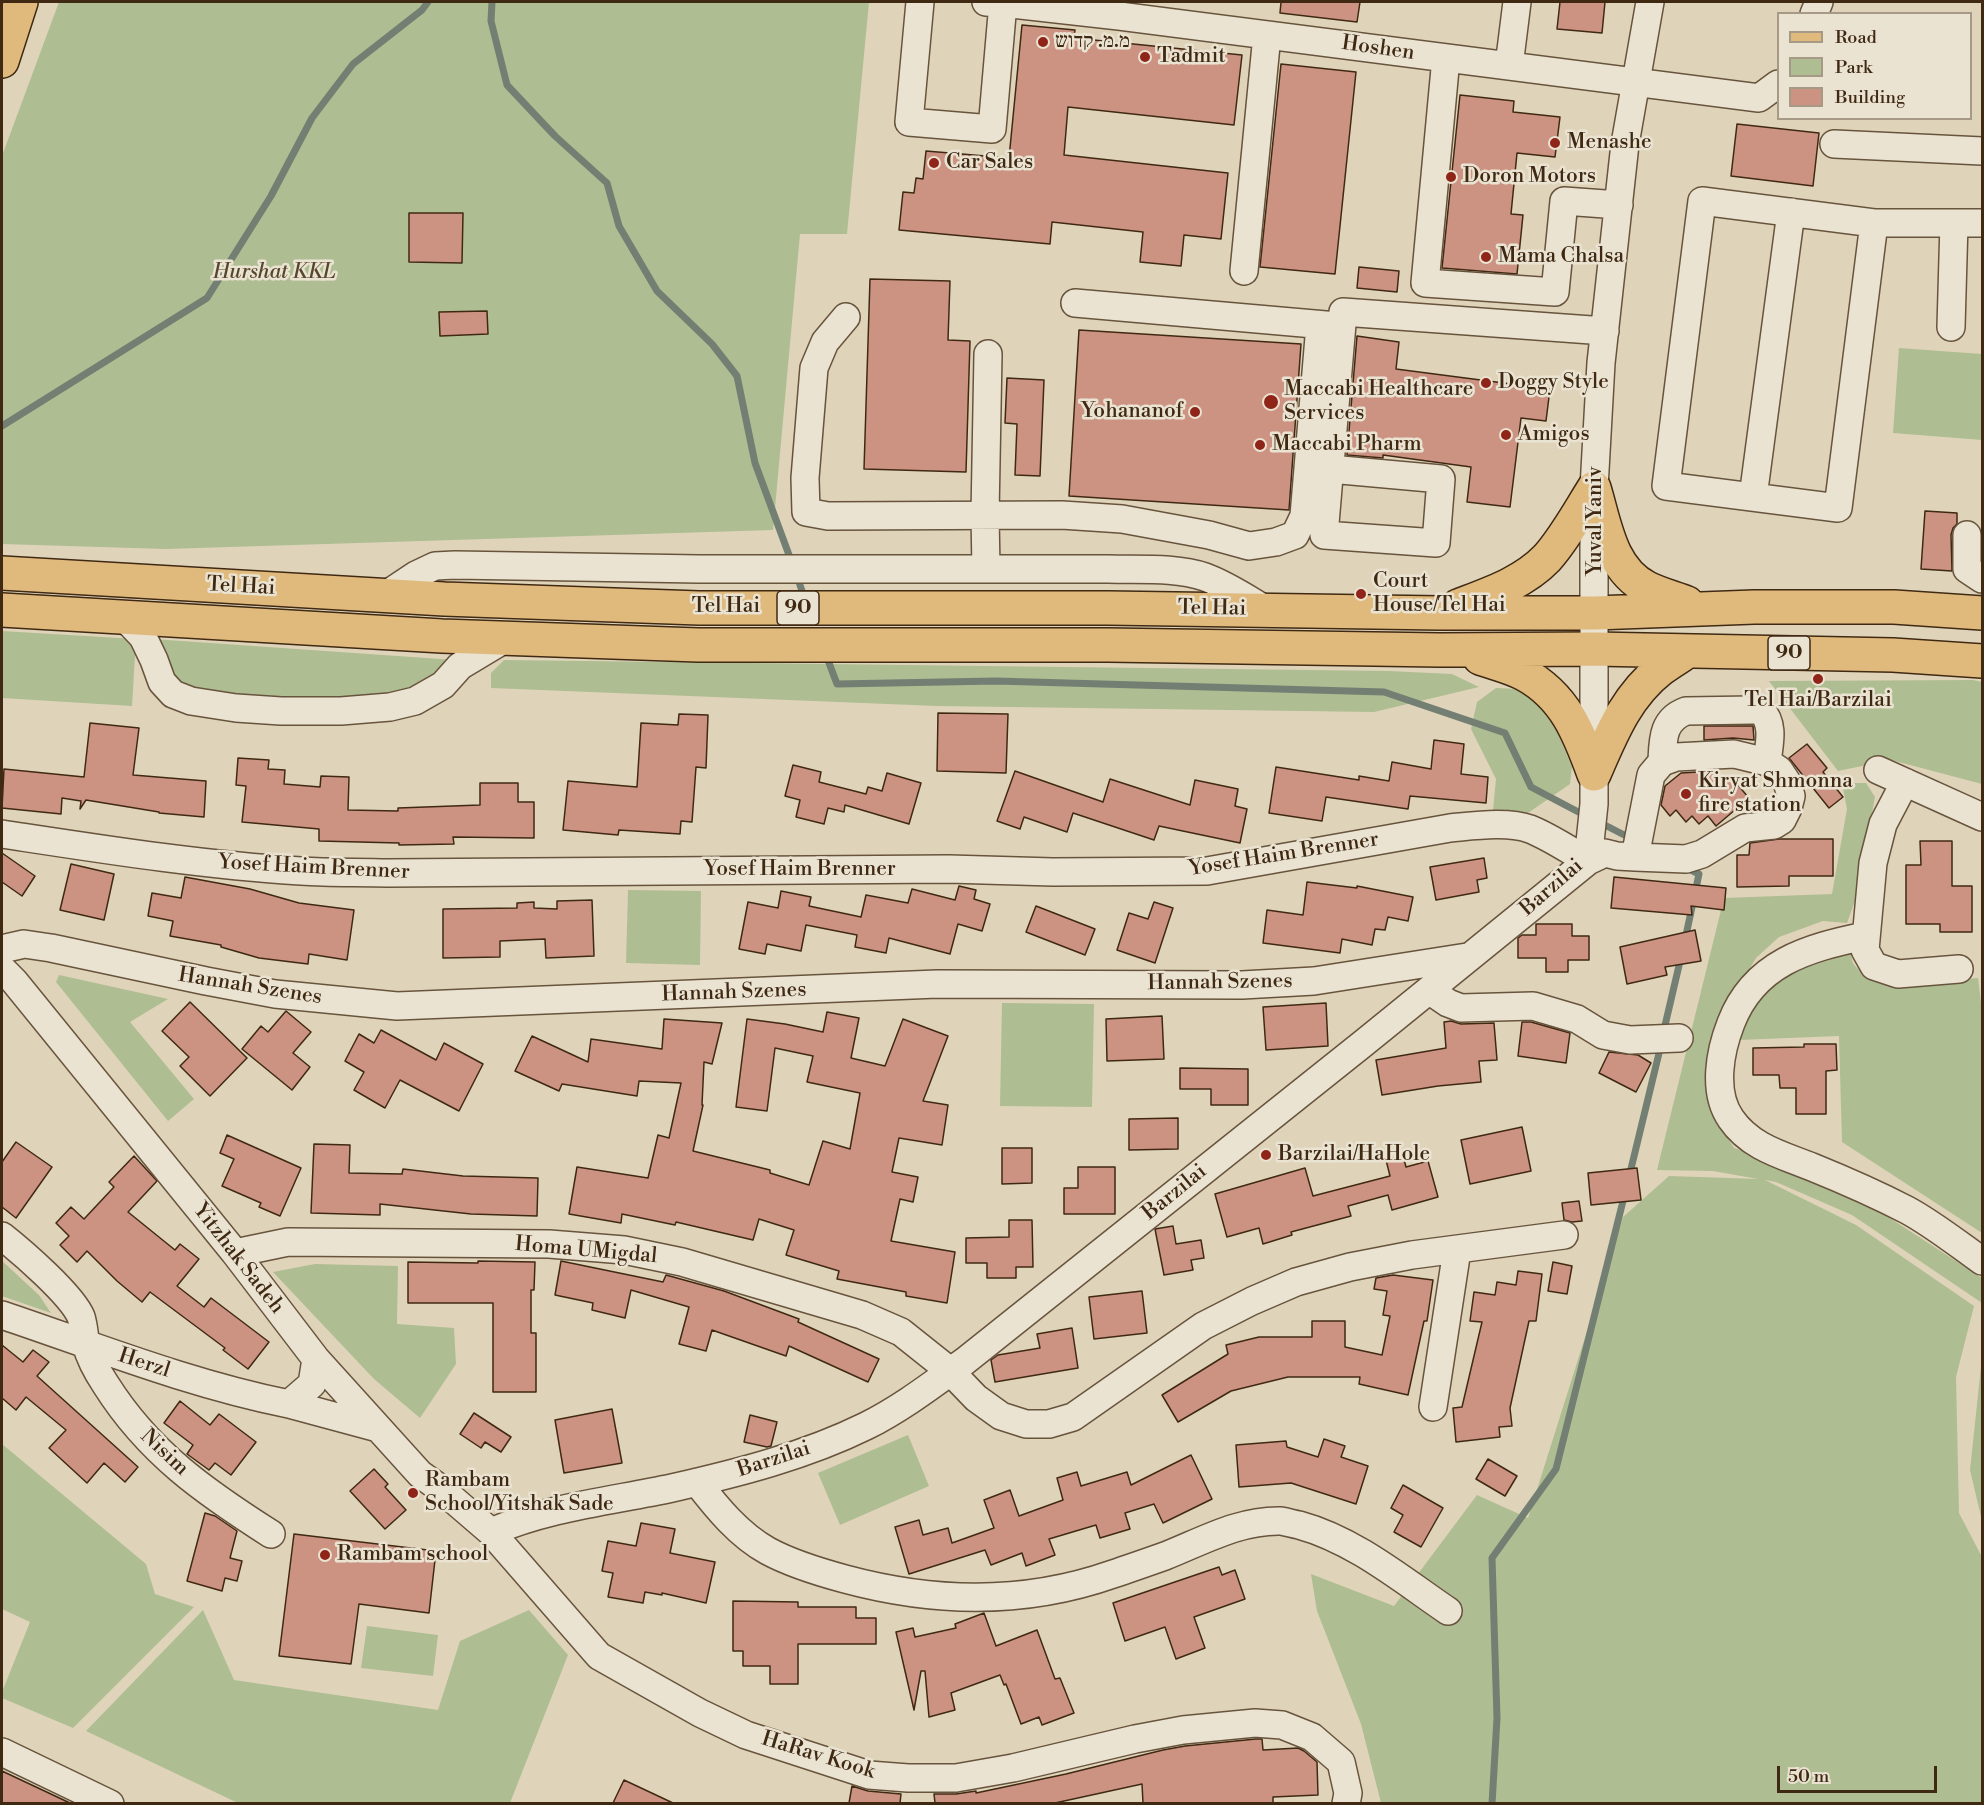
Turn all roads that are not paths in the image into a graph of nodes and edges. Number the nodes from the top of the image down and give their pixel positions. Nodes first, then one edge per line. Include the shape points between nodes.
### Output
1 (21, 2) edge
2 (920, 2) edge
3 (994, 2) edge
4 (1517, 2) edge
5 (1650, 2) edge
6 (1120, 9) edge
7 (1267, 35) junction
8 (4, 44) edge
9 (1446, 58) junction
10 (1509, 66) junction
11 (1637, 83) junction
12 (1777, 85) edge
13 (1834, 144) dead end
14 (1983, 152) edge
15 (1619, 205) junction
16 (1791, 212) junction
17 (1874, 223) junction
18 (1954, 223) junction
19 (1983, 223) edge
20 (1244, 271) dead end
21 (1075, 303) dead end
22 (846, 317) dead end
23 (1331, 326) junction
24 (1951, 327) dead end
25 (1605, 331) junction
26 (988, 354) dead end
27 (1330, 468) junction
28 (1594, 488) junction
29 (1753, 497) junction
30 (985, 515) junction
31 (1967, 535) dead end
32 (986, 569) junction
33 (2, 573) edge
34 (1983, 579) edge
35 (386, 595) junction
36 (1703, 609) junction
37 (2, 610) edge
38 (1266, 610) junction
39 (1440, 613) junction
40 (1595, 613) junction
41 (1983, 613) edge
42 (124, 617) junction
43 (505, 639) junction
44 (1456, 650) junction
45 (1595, 650) junction
46 (1688, 651) junction
47 (1983, 661) edge
48 (1662, 762) junction
49 (1767, 762) junction
50 (1878, 770) dead end
51 (1594, 774) junction
52 (1905, 782) junction
53 (1983, 817) edge
54 (2, 834) edge
55 (1635, 857) junction
56 (1588, 861) junction
57 (1865, 936) junction
58 (2, 949) edge
59 (1471, 956) junction
60 (2, 969) edge
61 (1959, 969) dead end
62 (1429, 990) junction
63 (1680, 1038) dead end
64 (1564, 1235) dead end
65 (2, 1236) edge
66 (1458, 1250) junction
67 (234, 1252) junction
68 (1983, 1261) edge
69 (2, 1315) edge
70 (86, 1345) junction
71 (316, 1359) junction
72 (950, 1371) junction
73 (289, 1404) junction
74 (1433, 1407) dead end
75 (378, 1428) junction
76 (697, 1482) junction
77 (491, 1532) junction
78 (271, 1534) dead end
79 (1448, 1611) dead end
80 (2, 1752) edge
81 (110, 1803) edge
82 (1346, 1803) edge

1 - 8 main road
2 - 3 street via 909,122 992,129
3 - 6 street, Hoshen
4 - 10 street
5 - 11 street, Yuval Yaniv
6 - 7 street, Hoshen
7 - 9 street, Hoshen
7 - 20 street
9 - 10 street, Hoshen
9 - 15 street via 1425,283 1555,292 1564,201
10 - 11 street, Hoshen
11 - 12 street, Hoshen via 1759,98
11 - 15 street, Yuval Yaniv
13 - 14 street
15 - 25 street, Yuval Yaniv
16 - 17 street
16 - 29 street
16 - 29 street via 1702,201 1666,486
17 - 18 street
17 - 29 street via 1838,508
18 - 19 street
18 - 24 street
21 - 23 street
22 - 30 street via 825,342 814,368 806,512 828,516
23 - 25 street via 1343,312
23 - 27 street
23 - 30 street via 1304,516 1295,535 1249,546 1122,519
25 - 28 street, Yuval Yaniv
26 - 30 street
27 - 27 street via 1324,535 1436,543 1441,479
28 - 36 main road via 1612,550 1624,571 1646,588
28 - 39 main road via 1547,558 1529,573
28 - 40 street, Yuval Yaniv
30 - 32 street
31 - 34 street via 1967,569
32 - 35 street via 455,565 435,567 416,575
32 - 38 street via 1173,572 1204,577
33 - 35 main road, Tel Hai / 90
35 - 38 main road, Tel Hai / 90 via 699,608
36 - 40 main road, 90
36 - 41 main road, 90 via 1894,607
37 - 42 main road, Tel Hai / 90
38 - 39 main road, Tel Hai / 90
39 - 40 main road, Tel Hai / 90
40 - 45 street, Barzilai
42 - 43 main road, Tel Hai / 90
42 - 43 street via 143,637 162,682 173,694 191,701 270,711 341,711 415,701 443,685 460,666
43 - 44 main road, Tel Hai / 90 via 698,645
44 - 45 main road, Tel Hai / 90
44 - 51 main road via 1523,673 1544,687 1578,731
45 - 46 main road, 90
45 - 51 street, Barzilai
46 - 47 main road, 90
46 - 51 main road via 1661,669 1626,705
48 - 49 street via 1676,757 1734,754
48 - 49 street via 1663,737 1669,721 1679,714 1753,710 1761,710 1771,727
48 - 55 street via 1651,775
49 - 55 street via 1779,770 1791,796 1782,820 1774,825 1745,828 1686,860
50 - 52 street
51 - 56 street, Barzilai
52 - 53 street
52 - 57 street via 1883,824 1873,863
54 - 56 street, Yosef Haim Brenner via 300,871 1149,872 1207,871 1489,824 1528,828
55 - 56 street via 1605,853
56 - 59 street, Barzilai
57 - 61 street via 1865,950 1874,966 1898,974
57 - 68 street via 1804,952 1769,970 1743,996 1720,1059 1720,1092 1729,1118 1743,1134 1774,1153 1909,1211
58 - 59 street, Hannah Szenes via 24,944 42,946 275,994 397,1006 936,984 1242,985 1314,981
59 - 62 street, Barzilai
60 - 67 street, Yitzhak Sadeh
62 - 63 street via 1461,1008 1533,1006 1577,1018 1612,1037
62 - 72 street, Barzilai
64 - 66 street, Homa UMigdal
65 - 70 street, Nisim via 72,1302 81,1317
66 - 72 street, Homa UMigdal via 1350,1267 1296,1282 1251,1301 1203,1326 1073,1417 1049,1424 1026,1424 1001,1416 976,1398
66 - 74 street
67 - 71 street, Yitzhak Sadeh
67 - 72 street, Homa UMigdal via 288,1242 549,1244 624,1250 682,1262 862,1316 900,1332
69 - 70 street, Herzl
70 - 73 street, Herzl via 170,1373
70 - 78 street, Nisim via 105,1385 133,1424 176,1468
71 - 73 street via 312,1384
71 - 75 street, Yitzhak Sadeh
72 - 76 street, Barzilai via 866,1426 805,1452
73 - 75 street, Herzl
75 - 77 street, Yitzhak Sadeh via 420,1474
76 - 77 street, Barzilai via 554,1510
76 - 79 street via 736,1526 768,1551 816,1571 874,1587 938,1597 995,1597 1059,1590 1251,1523 1283,1521 1345,1542
77 - 82 street, HaRav Kook via 599,1656 700,1713 746,1735 805,1755 869,1775 956,1778 1184,1730 1255,1723 1282,1725 1312,1737 1341,1762 1348,1793
80 - 81 street

